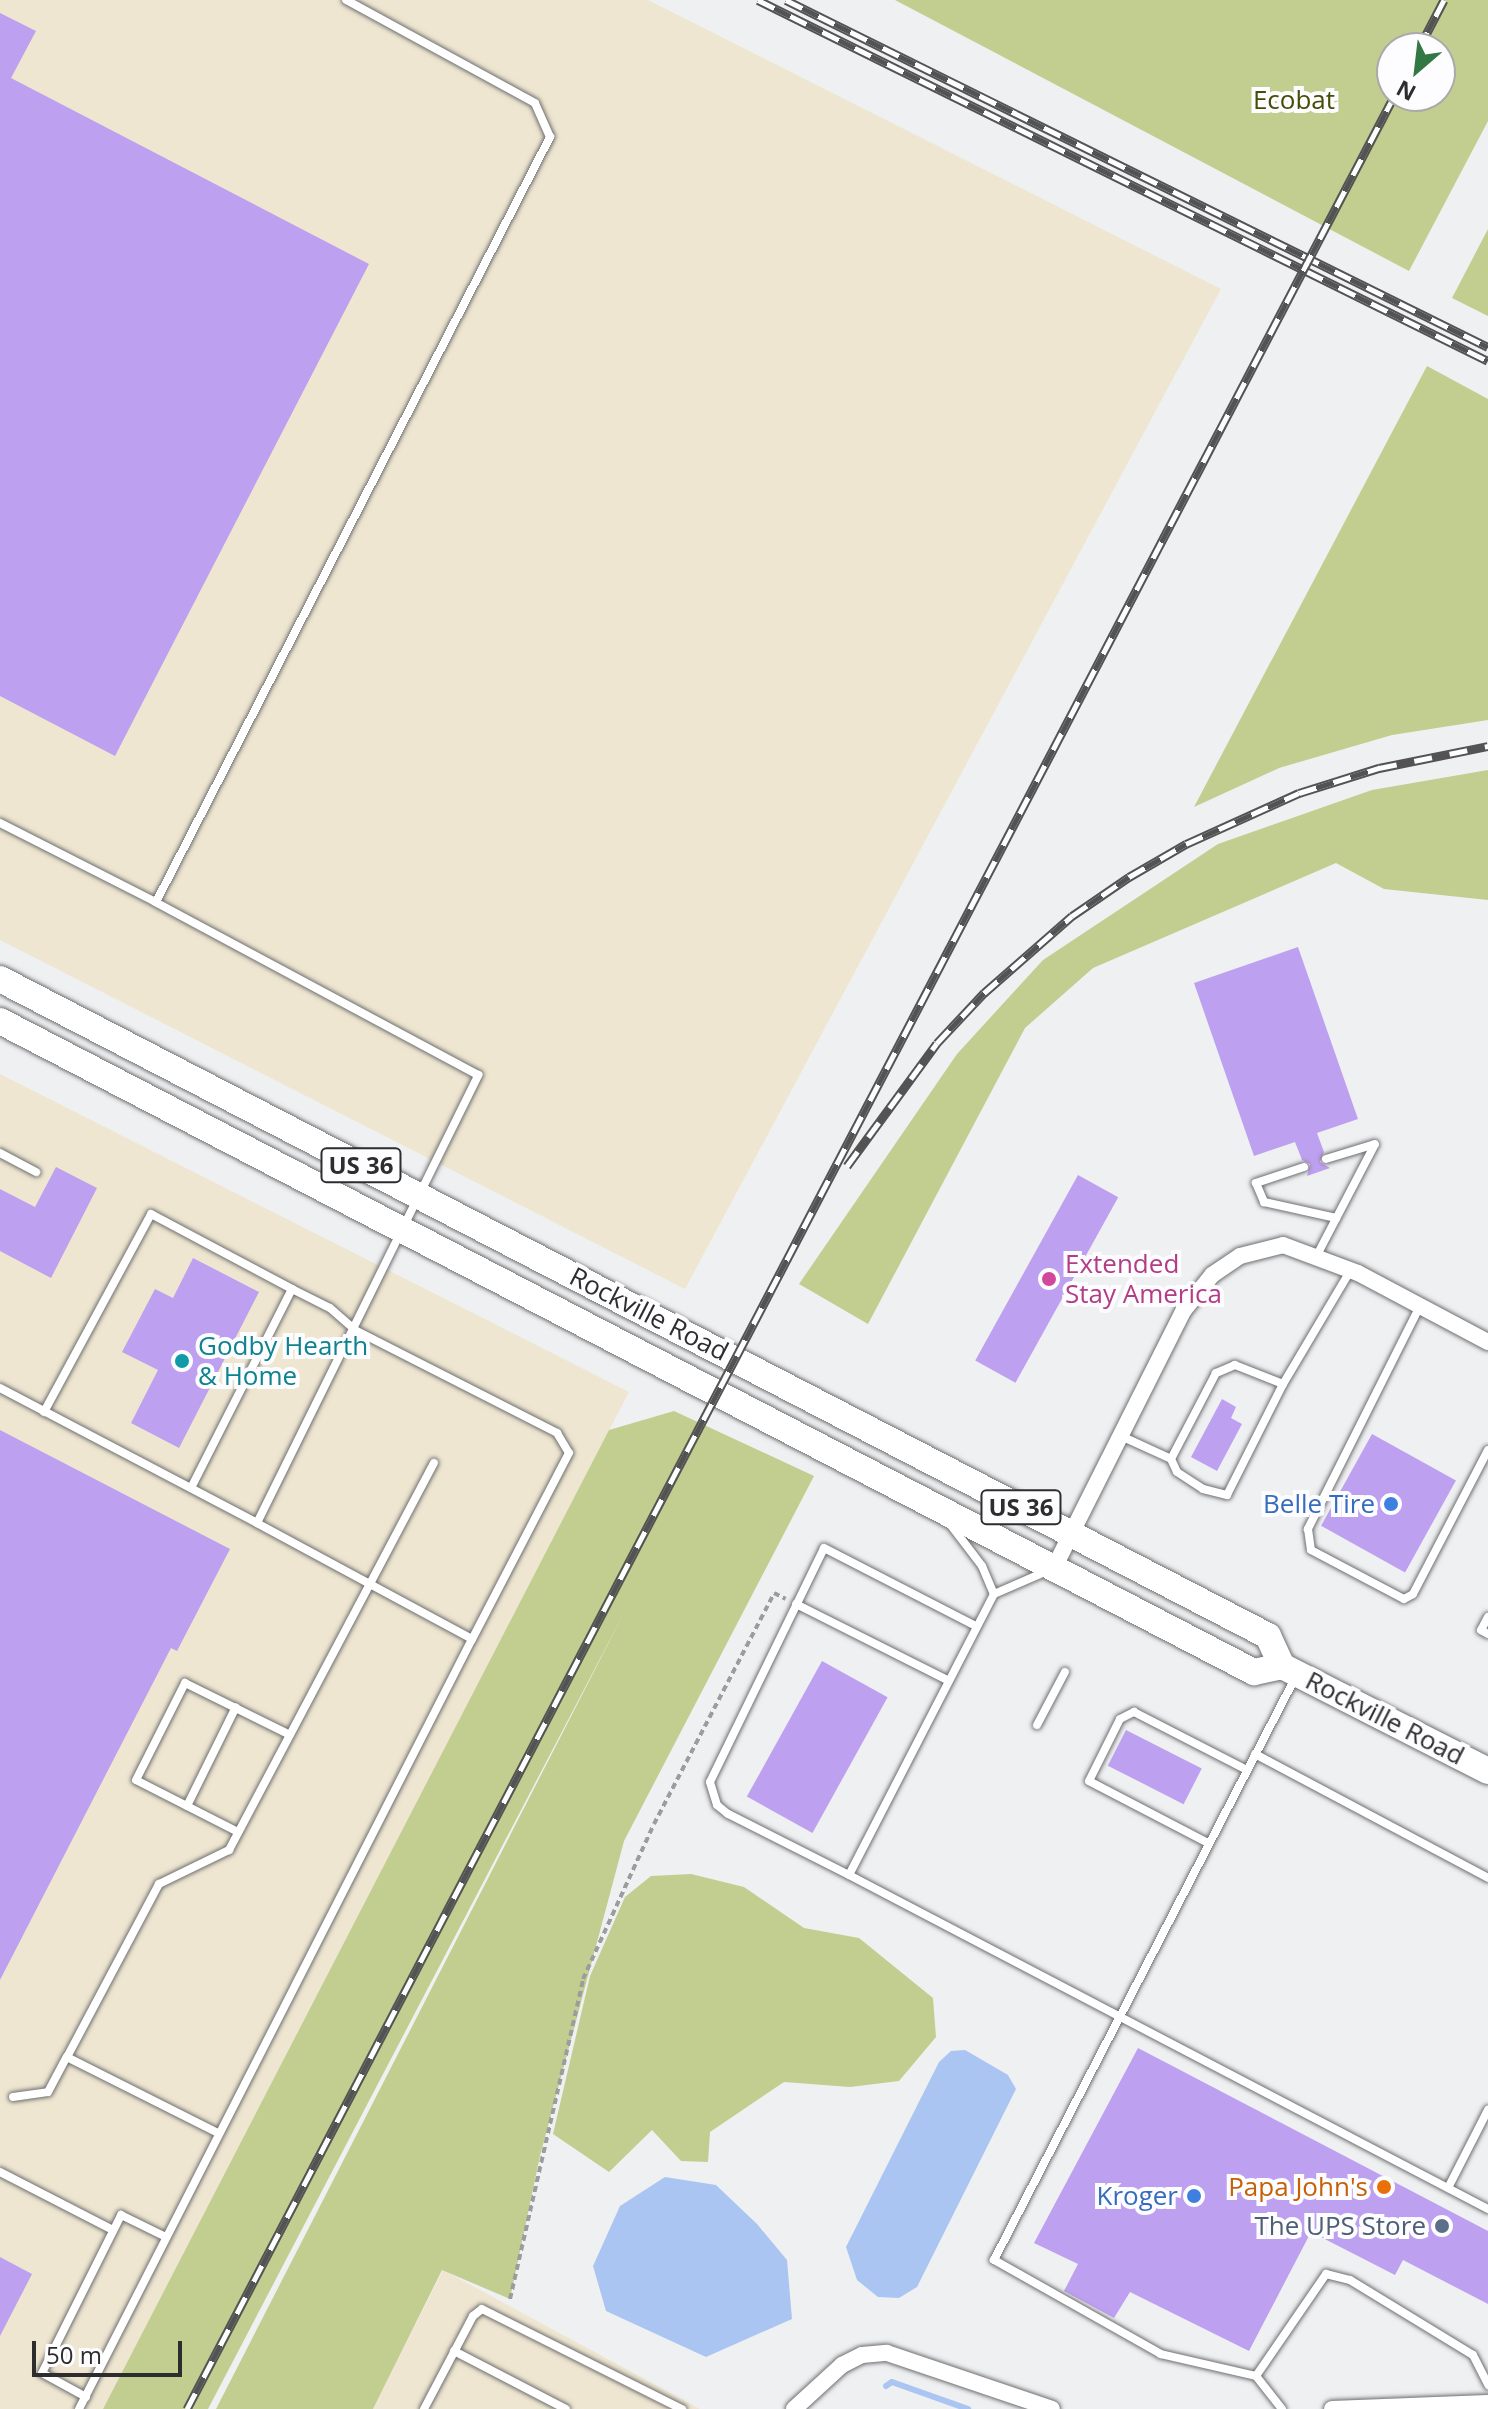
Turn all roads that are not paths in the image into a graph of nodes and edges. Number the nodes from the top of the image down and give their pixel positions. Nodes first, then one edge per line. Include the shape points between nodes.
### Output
1 (346, 0) edge
2 (0, 823) edge
3 (156, 902) junction
4 (0, 979) edge
5 (0, 1021) edge
6 (0, 1153) edge
7 (1326, 1159) dead end
8 (1304, 1167) dead end
9 (36, 1172) dead end
10 (421, 1196) junction
11 (1336, 1218) junction
12 (405, 1231) junction
13 (1316, 1257) junction
14 (1351, 1270) junction
15 (292, 1289) junction
16 (1420, 1306) junction
17 (355, 1330) junction
18 (1488, 1342) edge
19 (1283, 1384) junction
20 (0, 1388) edge
21 (44, 1412) junction
22 (1121, 1436) junction
23 (1488, 1450) edge
24 (1171, 1459) junction
25 (434, 1463) dead end
26 (191, 1488) junction
27 (935, 1506) junction
28 (257, 1523) junction
29 (1072, 1533) junction
30 (1054, 1568) junction
31 (370, 1584) junction
32 (994, 1594) junction
33 (796, 1604) junction
34 (1488, 1617) edge
35 (976, 1626) junction
36 (1488, 1634) edge
37 (472, 1639) junction
38 (1290, 1670) junction
39 (1065, 1672) dead end
40 (947, 1680) junction
41 (236, 1707) junction
42 (1037, 1725) dead end
43 (290, 1735) junction
44 (1255, 1754) junction
45 (1247, 1770) junction
46 (1488, 1771) edge
47 (187, 1806) junction
48 (238, 1832) junction
49 (1208, 1843) junction
50 (849, 1875) junction
51 (1488, 1878) edge
52 (1118, 2018) junction
53 (67, 2057) junction
54 (13, 2097) dead end
55 (1488, 2110) edge
56 (218, 2133) junction
57 (0, 2172) edge
58 (1448, 2188) junction
59 (1488, 2209) edge
60 (113, 2230) junction
61 (166, 2237) junction
62 (454, 2351) junction
63 (1256, 2376) junction
64 (1488, 2385) edge
65 (86, 2397) junction
66 (1488, 2403) edge
67 (79, 2409) edge
68 (424, 2409) edge
69 (566, 2409) edge
70 (682, 2409) edge
71 (794, 2409) edge
72 (1052, 2409) edge
73 (1282, 2409) edge
74 (1332, 2409) edge

1 - 3 lane via 535,103 550,137
2 - 3 lane
3 - 10 lane via 478,1075
4 - 10 main road, Rockville Road / US 36
5 - 12 main road, Rockville Road / US 36
6 - 9 lane
7 - 11 lane via 1375,1144
8 - 11 lane via 1256,1183 1264,1202
10 - 12 lane
10 - 29 main road, Rockville Road / US 36
11 - 13 lane
12 - 17 lane
12 - 27 main road, Rockville Road / US 36
13 - 14 street
13 - 22 street via 1283,1245 1240,1256 1212,1275 1184,1310
14 - 16 street
14 - 19 lane
15 - 17 lane via 330,1308
15 - 21 lane via 151,1214
15 - 26 lane
16 - 18 street
16 - 23 lane via 1308,1529 1311,1550 1404,1599 1413,1594
17 - 28 lane
17 - 37 lane via 557,1433 569,1453
19 - 24 lane via 1235,1365 1216,1373
19 - 24 lane via 1227,1495 1203,1489 1177,1472
20 - 21 lane
21 - 26 lane
22 - 24 lane
22 - 29 street
25 - 31 lane
26 - 28 lane
27 - 30 main road, Rockville Road / US 36
27 - 32 lane via 982,1566
28 - 31 lane
29 - 30 street
29 - 38 main road, Rockville Road / US 36 via 1268,1636
30 - 32 lane
30 - 38 main road, Rockville Road / US 36 via 1254,1672
31 - 37 lane
31 - 43 lane
32 - 35 lane
33 - 35 lane via 824,1548
33 - 40 lane
33 - 50 lane via 713,1769 712,1794 728,1814
34 - 36 lane via 1481,1630
35 - 40 lane
37 - 56 lane
38 - 44 lane
38 - 46 main road, Rockville Road / US 36
39 - 42 lane
40 - 50 lane
41 - 43 lane
41 - 47 lane
41 - 47 lane via 185,1683 136,1780
43 - 48 lane
44 - 45 lane
44 - 51 lane
45 - 49 lane
45 - 49 lane via 1134,1712 1120,1719 1089,1781
47 - 48 lane
48 - 53 lane via 229,1850 159,1884
49 - 52 lane
50 - 52 lane
52 - 58 lane
52 - 63 lane via 994,2260 1161,2354
53 - 54 lane via 48,2092
53 - 56 lane
55 - 58 lane
56 - 61 lane
57 - 60 lane
58 - 59 lane
60 - 61 lane via 121,2215
60 - 65 lane via 42,2373
61 - 65 lane
62 - 68 lane
62 - 69 lane
62 - 70 lane via 482,2309
63 - 64 lane via 1326,2274 1350,2280 1473,2355
63 - 73 lane
65 - 67 lane
66 - 74 street
71 - 72 street via 842,2365 862,2355 887,2353

